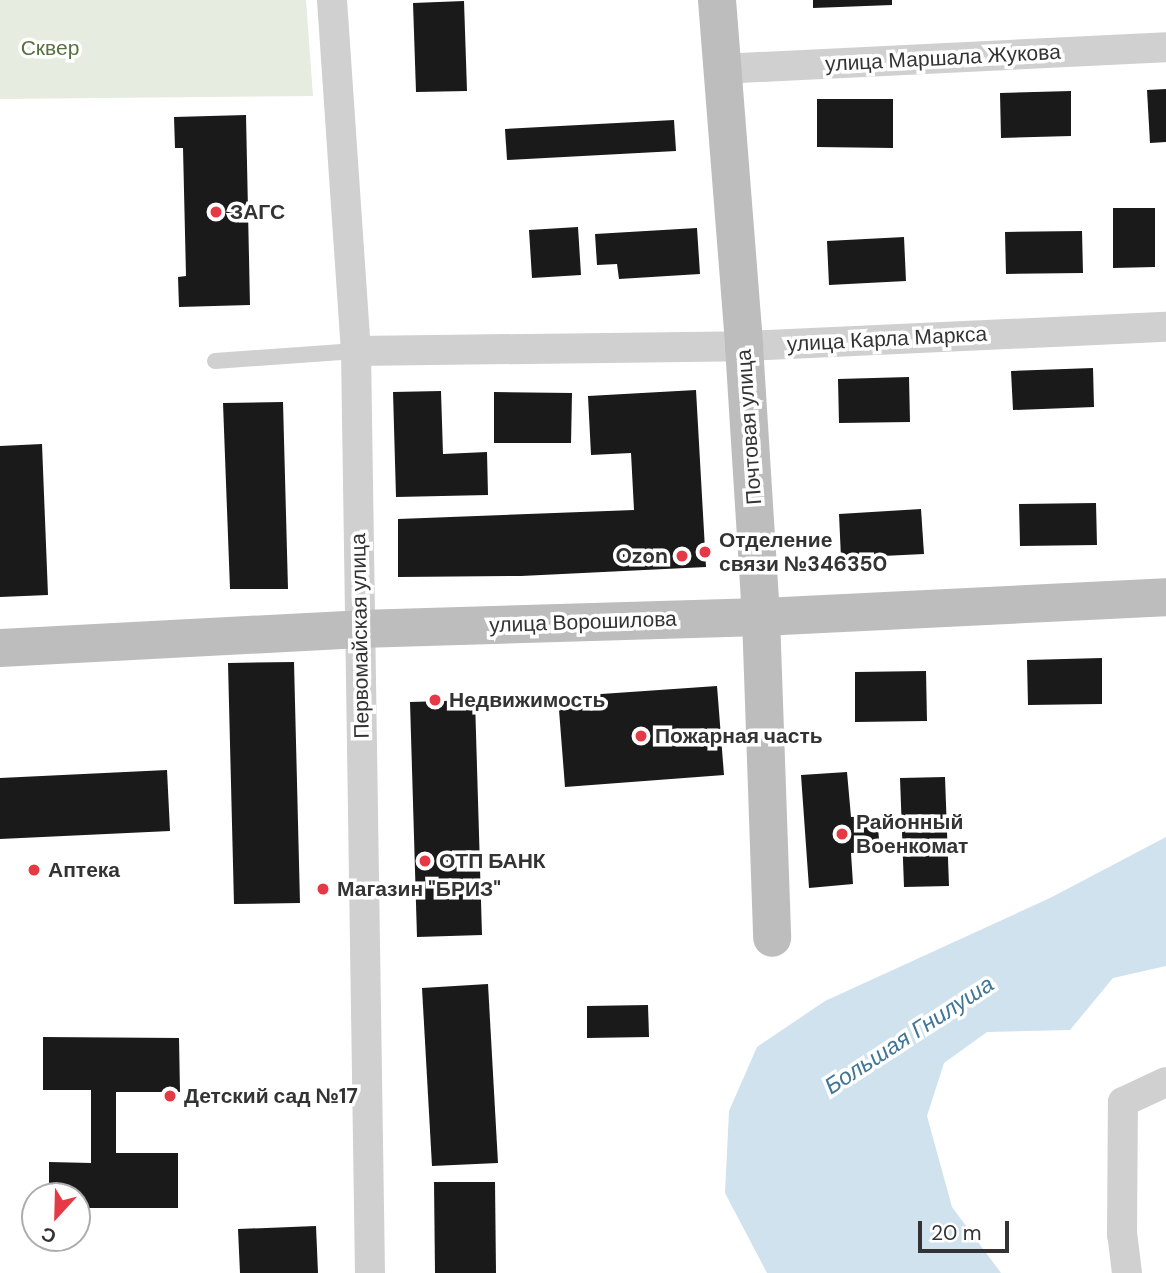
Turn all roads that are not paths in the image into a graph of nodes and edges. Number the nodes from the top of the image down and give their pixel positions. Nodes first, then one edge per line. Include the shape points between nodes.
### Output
1 (332, 0) edge
2 (717, 0) edge
3 (1166, 47) edge
4 (720, 69) junction
5 (1166, 327) edge
6 (744, 346) junction
7 (356, 351) junction
8 (215, 361) dead end
9 (1166, 597) edge
10 (761, 617) junction
11 (360, 629) junction
12 (0, 648) edge
13 (772, 938) dead end
14 (1166, 1082) edge
15 (370, 1273) edge
16 (1127, 1273) edge

1 - 7 street, Первомайская улица
2 - 4 main road, Почтовая улица
3 - 4 street, улица Маршала Жукова
4 - 6 main road, Почтовая улица
5 - 6 street, улица Карла Маркса
6 - 7 street, улица Карла Маркса
6 - 10 main road, Почтовая улица
7 - 8 lane
7 - 11 street, Первомайская улица
9 - 10 main road, улица Ворошилова
10 - 11 main road, улица Ворошилова
10 - 13 main road, Почтовая улица
11 - 12 main road, улица Ворошилова
11 - 15 street, Первомайская улица
14 - 16 street via 1123,1102 1122,1235

